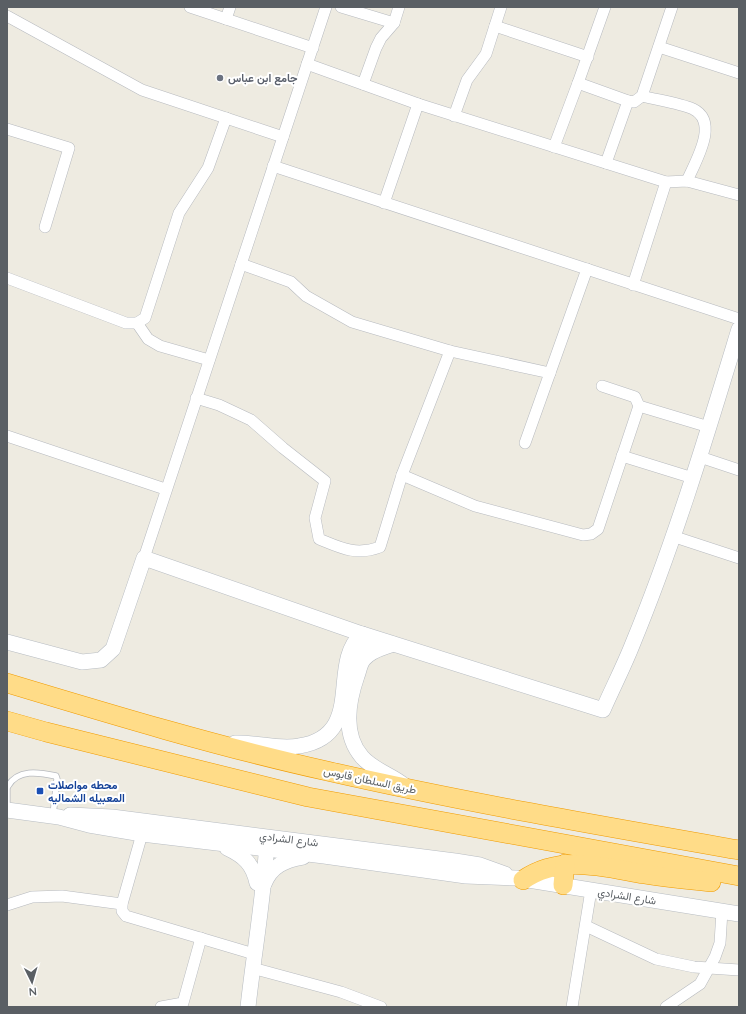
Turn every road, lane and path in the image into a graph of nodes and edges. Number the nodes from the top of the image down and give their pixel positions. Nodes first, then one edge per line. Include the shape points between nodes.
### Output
1 (190, 7) edge
2 (230, 7) edge
3 (326, 7) edge
4 (341, 7) edge
5 (399, 7) edge
6 (501, 7) edge
7 (605, 7) edge
8 (672, 7) edge
9 (7, 16) edge
10 (226, 19) junction
11 (394, 23) junction
12 (495, 26) junction
13 (660, 47) junction
14 (313, 48) junction
15 (588, 57) junction
16 (307, 64) junction
17 (739, 73) edge
18 (578, 83) junction
19 (363, 84) junction
20 (642, 96) junction
21 (628, 101) junction
22 (418, 104) junction
23 (454, 116) junction
24 (226, 118) junction
25 (7, 129) edge
26 (283, 137) junction
27 (554, 147) junction
28 (606, 163) junction
29 (273, 166) junction
30 (687, 181) junction
31 (666, 182) junction
32 (739, 195) edge
33 (384, 203) junction
34 (45, 228) dead end
35 (240, 264) junction
36 (587, 269) junction
37 (7, 278) edge
38 (634, 284) junction
39 (739, 319) edge
40 (137, 323) junction
41 (739, 329) edge
42 (450, 351) junction
43 (208, 360) junction
44 (550, 373) junction
45 (602, 386) dead end
46 (196, 398) junction
47 (639, 406) junction
48 (709, 427) junction
49 (7, 436) edge
50 (525, 443) dead end
51 (622, 456) junction
52 (700, 457) junction
53 (739, 470) edge
54 (402, 475) junction
55 (693, 478) junction
56 (165, 489) junction
57 (672, 536) junction
58 (144, 558) junction
59 (739, 558) edge
60 (335, 625) junction
61 (362, 634) junction
62 (7, 642) edge
63 (393, 644) junction
64 (356, 658) junction
65 (7, 683) edge
66 (7, 721) edge
67 (220, 744) junction
68 (7, 786) edge
69 (407, 788) junction
70 (7, 810) edge
71 (56, 816) junction
72 (142, 834) junction
73 (211, 843) junction
74 (262, 843) junction
75 (739, 850) edge
76 (324, 856) junction
77 (565, 864) junction
78 (739, 876) edge
79 (519, 879) junction
80 (260, 884) junction
81 (563, 885) junction
82 (739, 885) edge
83 (591, 890) junction
84 (122, 904) junction
85 (7, 905) edge
86 (722, 911) junction
87 (739, 914) edge
88 (586, 926) junction
89 (201, 938) junction
90 (253, 961) junction
91 (708, 968) junction
92 (739, 970) edge
93 (161, 1007) edge
94 (248, 1007) edge
95 (381, 1007) edge
96 (572, 1007) edge
97 (666, 1007) edge

1 - 10 street
2 - 10 street
3 - 14 street
4 - 11 street
5 - 11 street
6 - 12 street
7 - 15 street
8 - 13 street
9 - 24 street via 142,90
10 - 14 street
11 - 19 street via 381,38
12 - 15 street
12 - 23 street via 486,54 467,80
13 - 17 street
13 - 20 street
14 - 16 street
15 - 18 street
16 - 19 street
16 - 26 street
18 - 21 street
18 - 27 street
19 - 22 street
20 - 21 street via 638,101
20 - 30 street via 693,109 704,120 706,132 703,145
21 - 28 street
22 - 23 street
22 - 33 street
23 - 27 street
24 - 26 street
24 - 40 street via 208,168 179,213 145,318
25 - 34 street via 69,148
26 - 29 street
27 - 28 street
28 - 31 street
29 - 33 street
29 - 35 street
30 - 31 street
30 - 32 street
31 - 38 street
33 - 36 street
35 - 42 street via 291,282 306,296 352,322
35 - 43 street
36 - 38 street
36 - 44 street
37 - 40 street via 126,323
38 - 39 street
40 - 43 street via 148,339 160,346
41 - 48 street
42 - 44 street
42 - 54 street
43 - 46 street
44 - 50 street
45 - 47 street via 635,397
46 - 54 street via 220,405 251,420 325,481 315,518 318,539 348,550 367,552 380,547
46 - 56 street
47 - 48 street
47 - 51 street
48 - 52 street
49 - 56 street
51 - 54 street via 598,529 592,534 583,535 475,506
51 - 55 street
52 - 53 street
52 - 55 street
55 - 57 street
56 - 58 street
57 - 59 street
57 - 63 street via 633,643 603,710
58 - 60 street
58 - 62 street via 113,649 101,660 82,662
60 - 61 street
60 - 64 street
61 - 63 street
61 - 64 street via 365,641
63 - 64 street
64 - 67 street via 335,725 320,740 297,747
64 - 69 street via 348,714 351,737 362,758
65 - 67 highway, طريق السلطان قابوس
66 - 78 highway via 308,797
67 - 69 highway, طريق السلطان قابوس via 326,771
68 - 70 lane
68 - 71 lane via 12,778 22,773 56,776
69 - 75 highway, طريق السلطان قابوس
70 - 71 street, شارع الشرادي
71 - 72 street, شارع الشرادي via 89,825
71 - 74 street, شارع الشرادي via 106,816
72 - 73 street, شارع الشرادي
72 - 84 street
73 - 74 street, شارع الشرادي
73 - 80 street via 244,858 253,868
74 - 76 street, شارع الشرادي
74 - 79 street, شارع الشرادي via 455,861 492,869
74 - 80 street
76 - 79 street, شارع الشرادي via 454,875
76 - 80 street via 285,861
77 - 79 highway via 543,869
77 - 81 highway
77 - 82 highway
79 - 81 street, شارع الشرادي
80 - 90 street via 259,918
81 - 83 street, شارع الشرادي
83 - 86 street, شارع الشرادي
83 - 88 street
84 - 85 street via 62,896 32,897
84 - 89 street via 122,911 126,916
86 - 87 street, شارع الشرادي
86 - 91 street via 720,943
88 - 91 street via 656,959
88 - 96 street
89 - 90 street
89 - 93 street via 183,1002
90 - 94 street
90 - 95 street
91 - 92 street
91 - 97 street via 700,984

